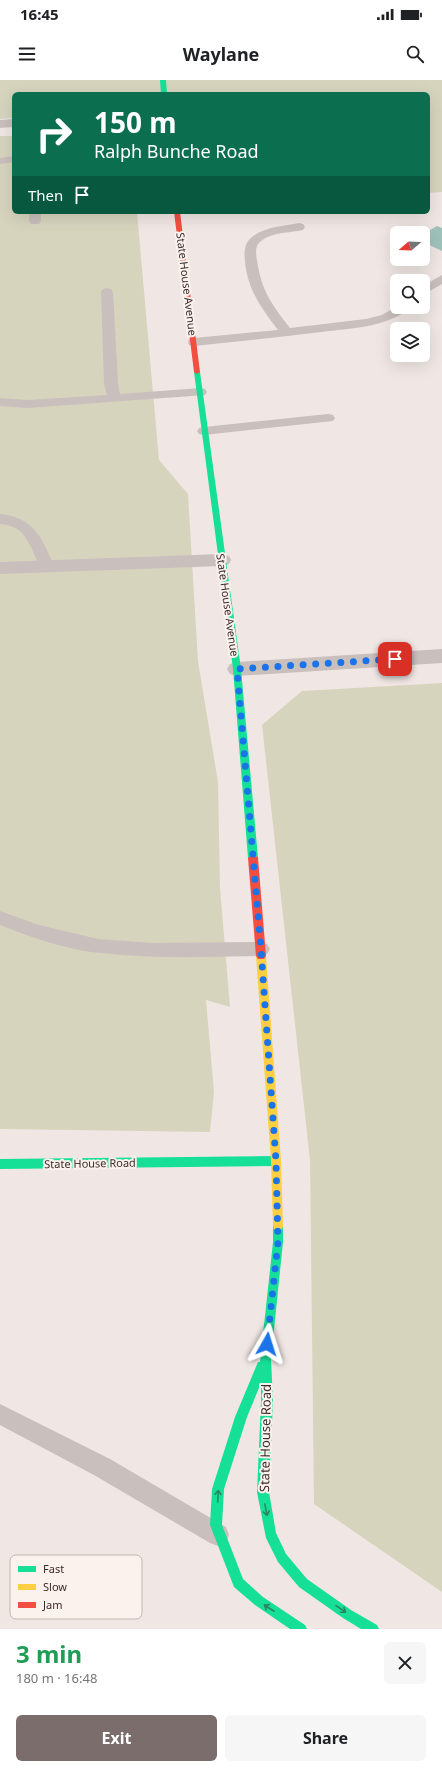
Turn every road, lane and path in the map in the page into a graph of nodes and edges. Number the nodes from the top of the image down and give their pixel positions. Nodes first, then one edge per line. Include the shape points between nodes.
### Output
1 (163, 80) edge
2 (164, 92) edge
3 (12, 123) edge
4 (0, 124) edge
5 (12, 159) edge
6 (0, 161) edge
7 (177, 214) edge
8 (299, 227) dead end
9 (442, 279) edge
10 (430, 287) edge
11 (107, 292) dead end
12 (396, 314) edge
13 (287, 333) junction
14 (194, 342) junction
15 (200, 392) junction
16 (114, 398) junction
17 (0, 402) edge
18 (328, 418) dead end
19 (204, 431) junction
20 (0, 519) edge
21 (222, 560) junction
22 (47, 566) junction
23 (0, 568) edge
24 (442, 656) edge
25 (237, 669) junction
26 (0, 918) edge
27 (261, 949) junction
28 (276, 1161) junction
29 (0, 1164) edge
30 (265, 1359) junction
31 (0, 1414) edge
32 (218, 1535) junction
33 (301, 1629) edge
34 (373, 1629) edge

1 - 2 main road
3 - 4 street
5 - 6 lane
7 - 14 main road, State House Avenue
8 - 13 lane via 270,232 254,242 250,251 252,277 258,294
9 - 10 lane
11 - 16 lane via 111,384
12 - 13 lane via 376,321
13 - 14 lane
14 - 15 main road, State House Avenue
15 - 16 lane
15 - 19 main road, State House Avenue
16 - 17 lane via 28,404
18 - 19 lane
19 - 21 main road, State House Avenue
20 - 22 lane via 7,518 22,525 32,534
21 - 22 street
21 - 25 main road, State House Avenue
22 - 23 street
24 - 25 street
25 - 27 main road, State House Avenue
26 - 27 lane via 37,932 98,946 151,950
27 - 28 main road, State House Avenue
28 - 29 main road, State House Road
28 - 30 main road, State House Avenue via 278,1242
32 -> 30 main road, State House Road via 218,1489 241,1417
30 -> 34 main road, State House Road via 267,1401 263,1492 270,1534 282,1558 303,1583
31 - 32 lane via 102,1468
33 -> 32 main road, State House Road via 259,1601 238,1583

